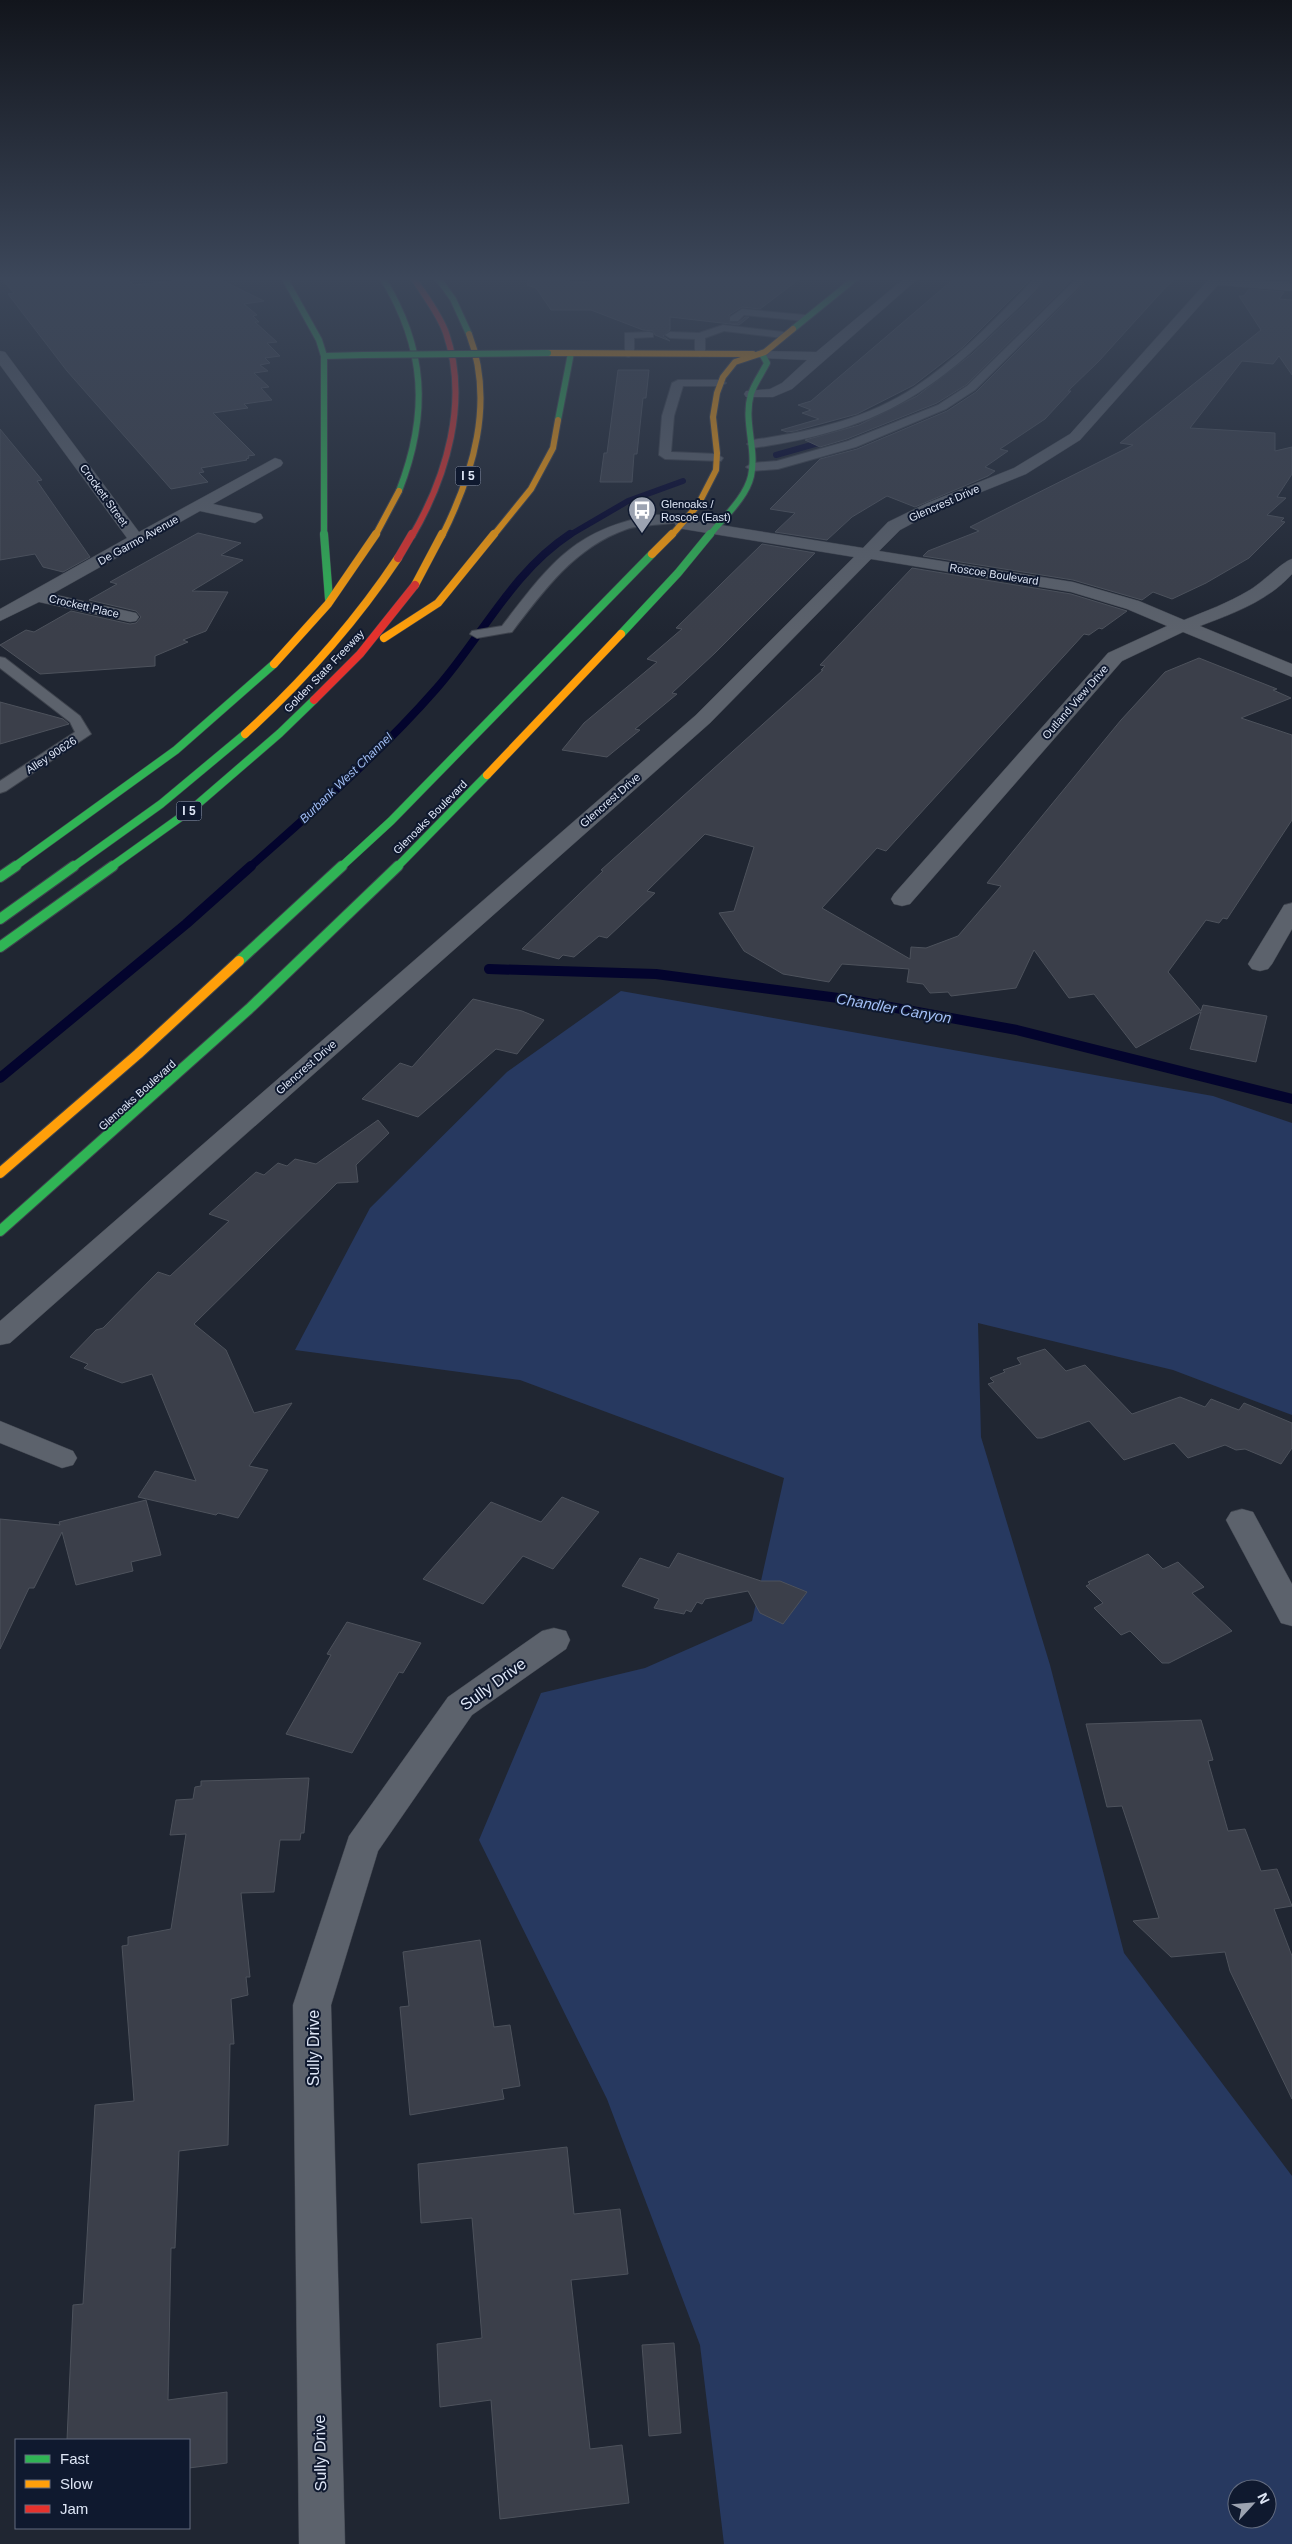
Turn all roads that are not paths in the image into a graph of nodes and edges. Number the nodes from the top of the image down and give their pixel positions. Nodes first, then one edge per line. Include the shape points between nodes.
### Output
1 (31, 396) edge
2 (324, 396) edge
3 (420, 396) edge
4 (457, 396) edge
5 (481, 396) edge
6 (563, 396) edge
7 (674, 396) edge
8 (717, 396) edge
9 (751, 396) edge
10 (906, 396) edge
11 (959, 396) edge
12 (1112, 396) edge
13 (753, 444) junction
14 (717, 458) junction
15 (275, 463) dead end
16 (752, 467) junction
17 (198, 506) junction
18 (255, 518) dead end
19 (685, 522) junction
20 (404, 525) dead end
21 (716, 529) junction
22 (137, 540) junction
23 (868, 554) junction
24 (1292, 564) edge
25 (38, 596) junction
26 (329, 599) junction
27 (345, 610) dead end
28 (0, 616) edge
29 (130, 616) dead end
30 (1184, 625) junction
31 (477, 634) dead end
32 (360, 654) junction
33 (0, 661) edge
34 (1292, 671) edge
35 (0, 788) edge
36 (69, 855) dead end
37 (53, 866) dead end
38 (0, 877) edge
39 (902, 899) dead end
40 (1292, 910) edge
41 (0, 919) edge
42 (0, 947) edge
43 (1260, 964) dead end
44 (0, 1173) edge
45 (0, 1231) edge
46 (0, 1336) edge
47 (0, 1431) edge
48 (62, 1458) dead end
49 (1242, 1520) dead end
50 (1292, 1614) edge
51 (554, 1640) dead end
52 (322, 2544) edge

1 - 22 street, Crockett Street
2 - 26 main road via 323,519
3 - 26 main road via 417,433 407,472 377,532
4 - 41 main road via 446,461 435,494 408,544 372,598 327,653 226,753 152,811
5 - 32 main road, Golden State Freeway / I 5 via 478,446 457,509 412,592
6 - 32 main road via 553,448 530,489 438,602
7 - 14 lane via 668,416 665,456
8 - 14 main road, Glenoaks Boulevard via 714,425
9 - 13 main road, Glenoaks Boulevard via 749,413
10 - 13 lane via 877,411 832,427 794,438
11 - 16 lane via 942,408 852,444 778,464
12 - 23 street, Glencrest Drive via 1075,437 1020,471 933,506 894,526
13 - 16 main road, Glenoaks Boulevard
14 - 19 main road, Glenoaks Boulevard via 708,490
15 - 17 street, De Garmo Avenue
16 - 21 main road, Glenoaks Boulevard via 743,494
17 - 18 street
17 - 22 street, De Garmo Avenue
19 - 21 street, Roscoe Boulevard
19 - 31 lane via 648,518 618,527 582,544 544,580 507,629
19 - 44 main road, Glenoaks Boulevard via 392,821 138,1054
20 - 27 main road via 385,557
21 - 23 street, Roscoe Boulevard
21 - 45 main road, Glenoaks Boulevard via 546,716 436,830 187,1067
22 - 25 street, De Garmo Avenue
23 - 30 street, Roscoe Boulevard via 1073,587 1133,604
23 - 46 street, Glencrest Drive via 703,719
24 - 30 street, Outland View Drive via 1273,583 1239,602
25 - 28 street, De Garmo Avenue
25 - 29 street, Crockett Place
26 - 38 main road via 284,653 226,708 146,774
30 - 34 street, Roscoe Boulevard
30 - 39 street, Outland View Drive via 1135,644 1115,657
32 - 42 main road, Golden State Freeway / I 5 via 280,733 192,809
33 - 35 lane, Alley 90626 via 82,727 82,734
36 - 37 main road
40 - 43 street
47 - 48 street
49 - 50 street
51 - 52 street, Sully Drive via 460,1706 362,1846 312,2005

